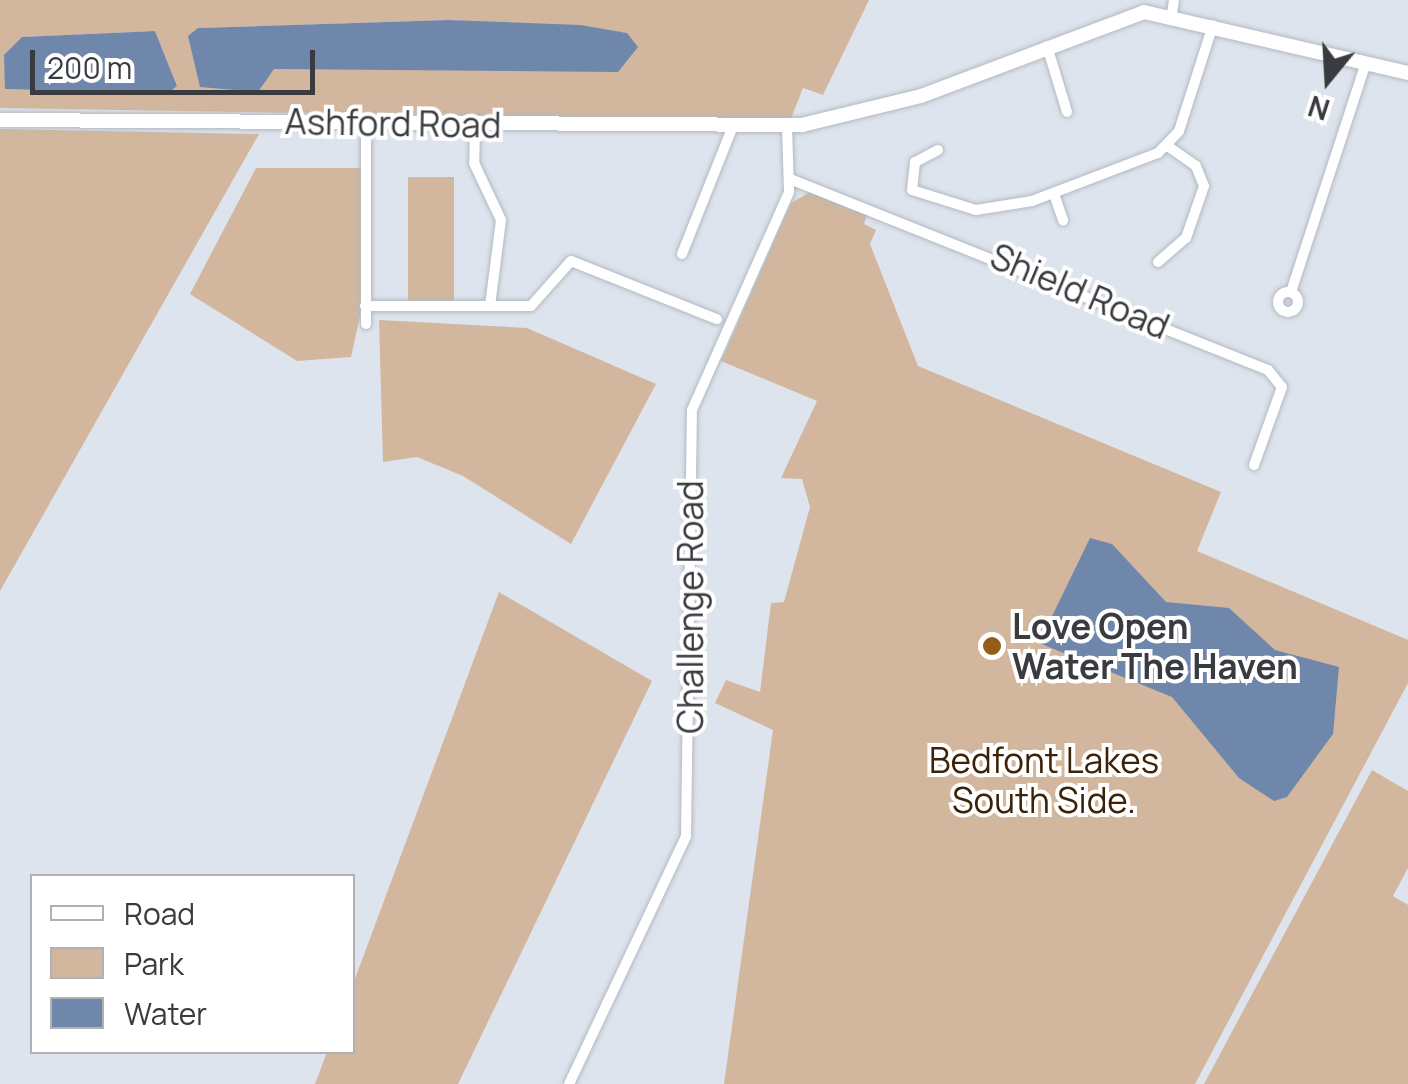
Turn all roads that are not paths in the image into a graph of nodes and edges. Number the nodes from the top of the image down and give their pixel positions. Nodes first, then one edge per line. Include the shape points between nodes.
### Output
1 (1173, 7) edge
2 (1214, 24) junction
3 (1046, 45) junction
4 (1366, 62) junction
5 (1408, 73) edge
6 (1067, 112) dead end
7 (0, 120) edge
8 (366, 123) junction
9 (474, 124) junction
10 (733, 126) junction
11 (787, 126) junction
12 (1167, 146) junction
13 (938, 150) dead end
14 (790, 179) junction
15 (1054, 194) junction
16 (1064, 220) dead end
17 (562, 248) dead end
18 (682, 254) dead end
19 (564, 261) junction
20 (1166, 262) dead end
21 (1291, 292) dead end
22 (366, 306) junction
23 (490, 306) junction
24 (717, 319) dead end
25 (366, 324) dead end
26 (1254, 465) dead end
27 (569, 1084) edge

1 - 2 main road, Ashford Road
1 - 3 main road, Ashford Road via 1128,14
2 - 4 main road, Ashford Road
2 - 12 street
3 - 6 street
3 - 11 main road, Ashford Road via 921,96
4 - 5 main road, Ashford Road
4 - 21 street
7 - 8 main road, Ashford Road
8 - 9 main road, Ashford Road
8 - 22 street
9 - 10 main road, Ashford Road
9 - 23 street via 474,163 501,220
10 - 11 main road, Ashford Road
10 - 18 street
11 - 14 street, Challenge Road
12 - 15 street
12 - 20 street via 1204,186
13 - 15 street via 915,162 920,199 976,210
14 - 26 street, Shield Road via 1268,370 1282,387
14 - 27 street, Challenge Road via 692,410 686,836
15 - 16 street
17 - 19 street
19 - 23 street via 536,304
19 - 24 street
22 - 23 street
22 - 25 street

